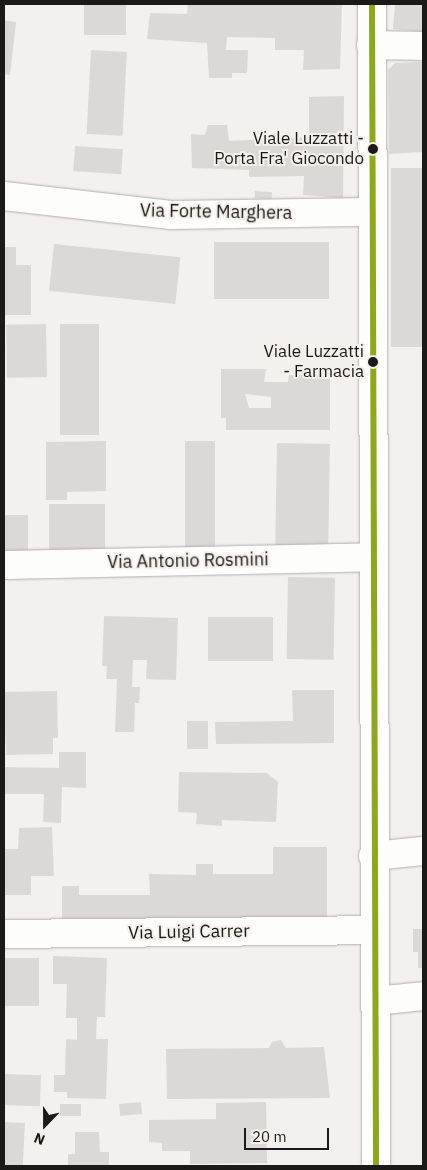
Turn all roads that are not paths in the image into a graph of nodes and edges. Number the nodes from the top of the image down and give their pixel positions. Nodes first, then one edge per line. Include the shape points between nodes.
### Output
1 (372, 4) edge
2 (371, 45) junction
3 (423, 46) edge
4 (4, 196) edge
5 (370, 212) junction
6 (372, 557) junction
7 (4, 566) edge
8 (423, 851) edge
9 (373, 856) junction
10 (374, 930) junction
11 (4, 934) edge
12 (423, 996) edge
13 (375, 1000) junction
14 (376, 1166) edge

1 - 2 street
2 - 3 street
2 - 5 street
4 - 5 street, Via Forte Marghera via 171,215
5 - 6 street
6 - 7 street, Via Antonio Rosmini
6 - 9 street
8 - 9 street
9 - 10 street
10 - 11 street, Via Luigi Carrer
10 - 13 street
12 - 13 street
13 - 14 street

